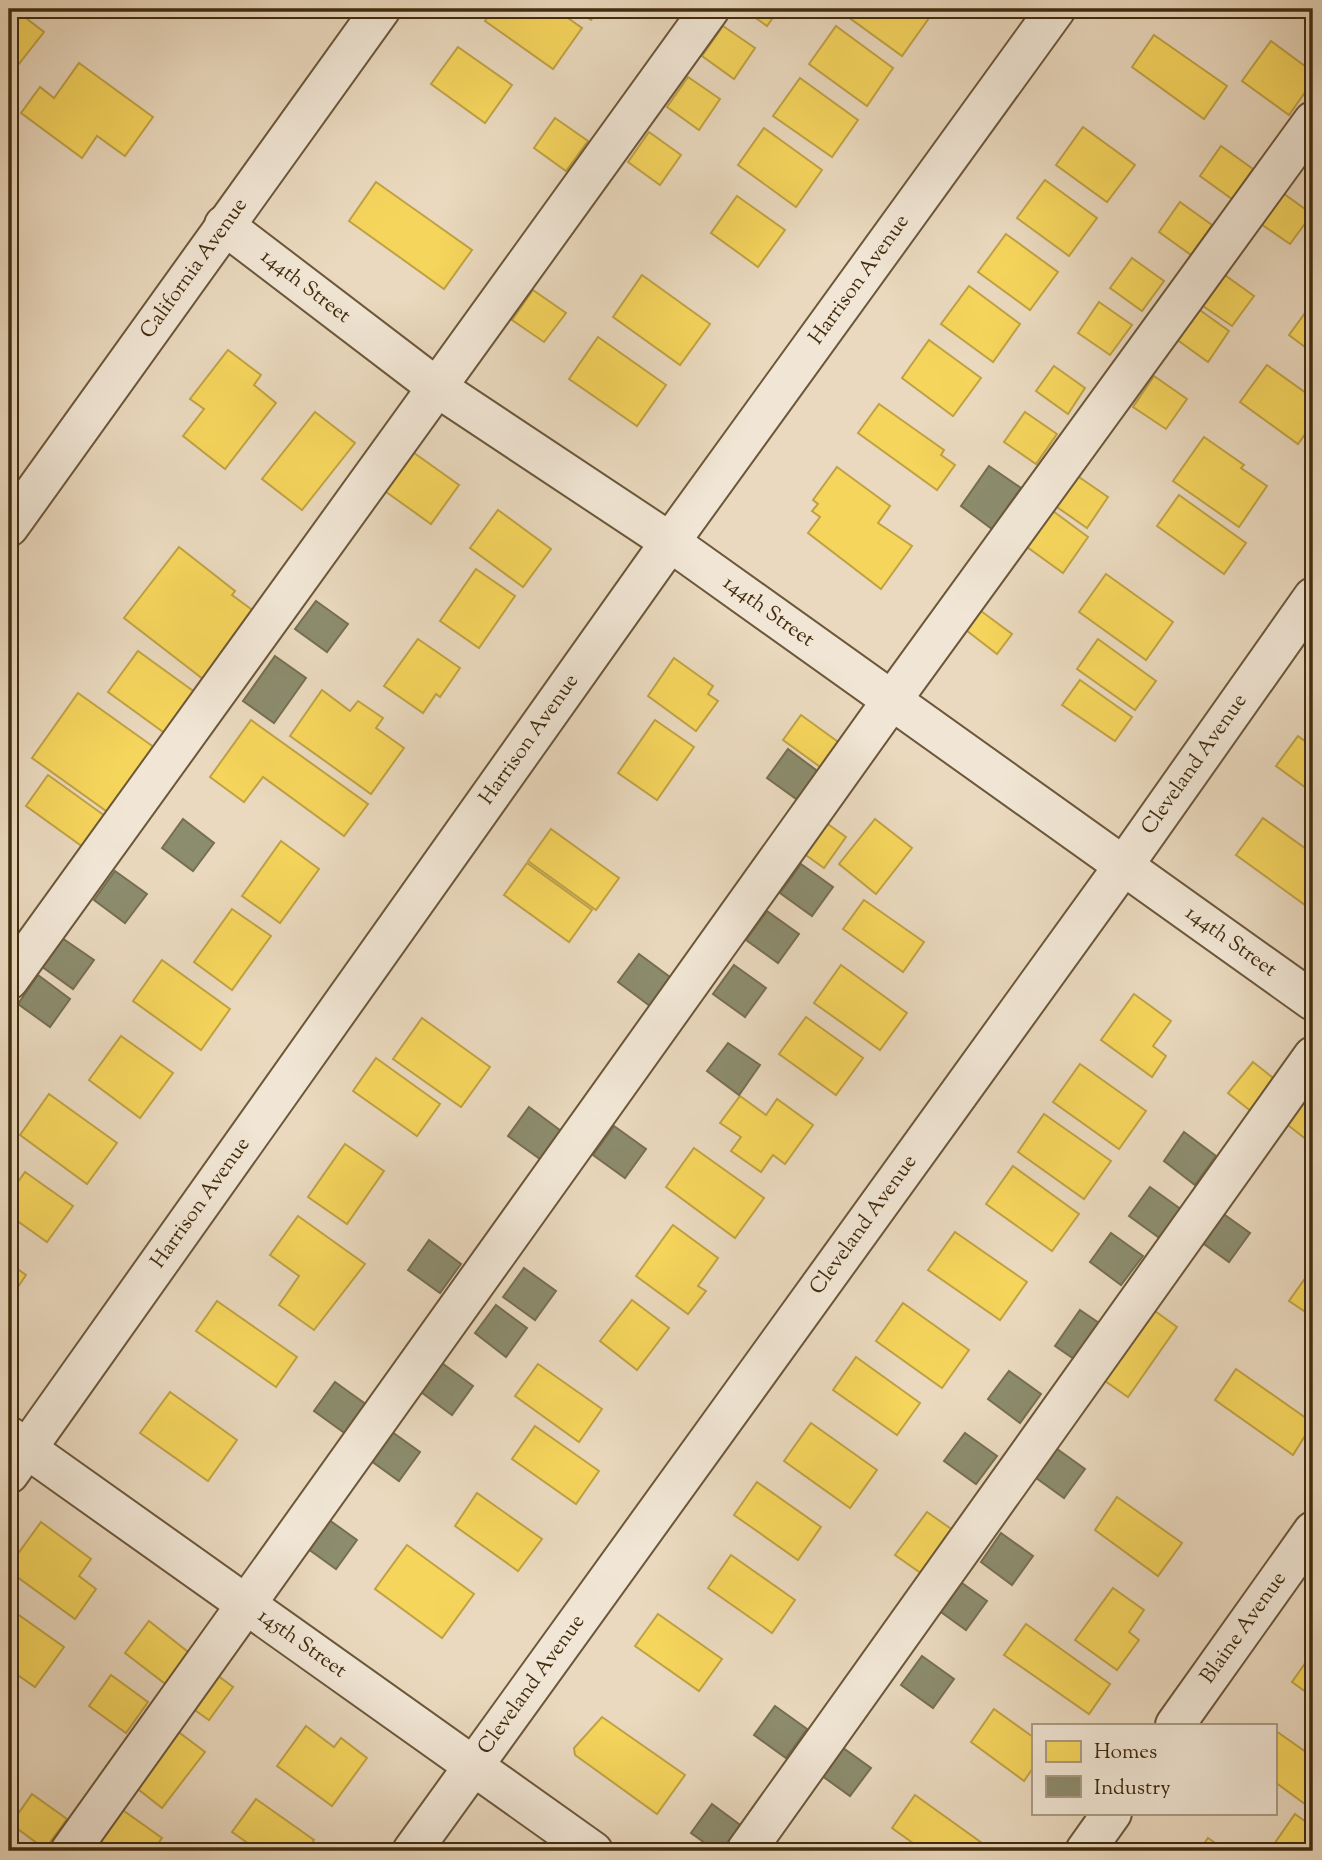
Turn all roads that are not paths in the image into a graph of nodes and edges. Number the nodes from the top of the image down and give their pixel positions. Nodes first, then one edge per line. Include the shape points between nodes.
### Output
1 (381, 9) edge
2 (710, 9) edge
3 (1056, 9) edge
4 (1313, 121) edge
5 (224, 225) junction
6 (435, 386) junction
7 (9, 527) edge
8 (670, 542) junction
9 (1313, 597) edge
10 (892, 700) junction
11 (1124, 865) junction
12 (9, 980) edge
13 (1313, 1001) edge
14 (1313, 1056) edge
15 (15, 1453) edge
16 (1313, 1531) edge
17 (246, 1605) junction
18 (1176, 1724) edge
19 (474, 1767) junction
20 (1111, 1814) edge
21 (70, 1851) edge
22 (412, 1851) edge
23 (593, 1851) edge
24 (746, 1851) edge
25 (1085, 1851) edge

1 - 5 street, California Avenue
2 - 6 street
3 - 8 street, Harrison Avenue
4 - 10 street
5 - 6 street, 144th Street
5 - 7 street, California Avenue
6 - 8 street, 144th Street
6 - 12 street
8 - 10 street, 144th Street
8 - 15 street, Harrison Avenue
9 - 11 street, Cleveland Avenue
10 - 11 street, 144th Street
10 - 17 street
11 - 13 street, 144th Street
11 - 19 street, Cleveland Avenue
14 - 24 street
15 - 17 street, 145th Street
16 - 18 street, Blaine Avenue
17 - 19 street, 145th Street
17 - 21 street
19 - 22 street, Cleveland Avenue
19 - 23 street, 145th Street
20 - 25 street

